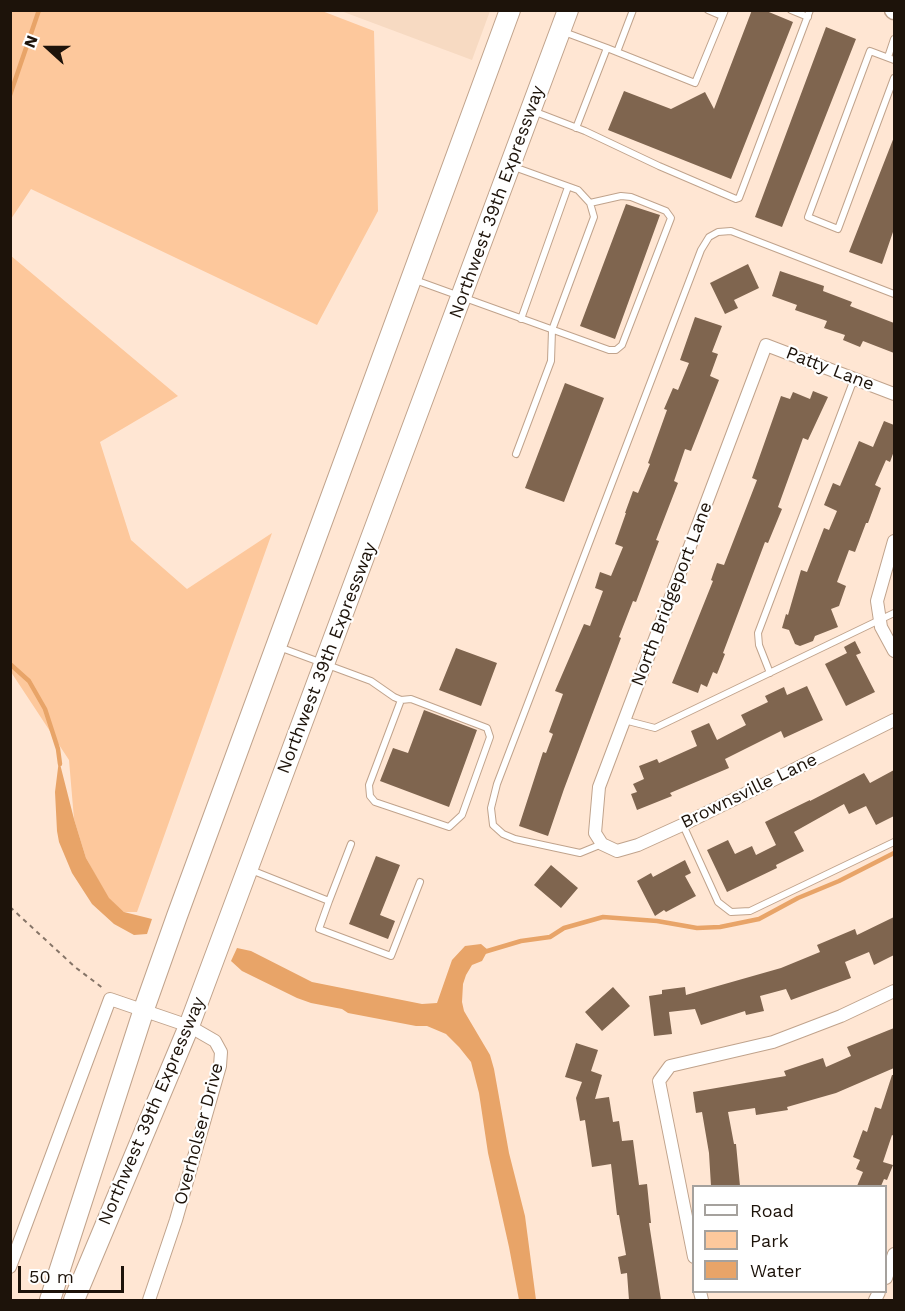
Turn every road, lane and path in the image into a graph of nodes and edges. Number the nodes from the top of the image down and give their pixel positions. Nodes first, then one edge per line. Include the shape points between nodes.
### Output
1 (510, 10) edge
2 (568, 10) edge
3 (708, 10) edge
4 (791, 10) edge
5 (632, 12) edge
6 (724, 13) edge
7 (809, 14) edge
8 (561, 31) junction
9 (894, 39) edge
10 (608, 48) junction
11 (617, 52) junction
12 (891, 58) edge
13 (894, 78) edge
14 (531, 110) junction
15 (576, 128) junction
16 (510, 166) junction
17 (568, 187) junction
18 (590, 203) junction
19 (411, 279) junction
20 (894, 294) edge
21 (462, 297) junction
22 (521, 319) junction
23 (552, 330) junction
24 (766, 345) joint
25 (855, 378) junction
26 (894, 394) edge
27 (516, 454) dead end
28 (894, 541) edge
29 (894, 613) edge
30 (880, 620) junction
31 (275, 646) junction
32 (894, 651) edge
33 (324, 664) junction
34 (770, 673) junction
35 (401, 700) junction
36 (624, 720) junction
37 (894, 720) edge
38 (682, 825) junction
39 (894, 842) edge
40 (351, 844) dead end
41 (602, 844) junction
42 (248, 869) junction
43 (420, 882) dead end
44 (329, 901) junction
45 (10, 907) edge
46 (894, 991) edge
47 (110, 999) junction
48 (144, 1009) junction
49 (189, 1026) junction
50 (692, 1252) edge
51 (894, 1254) edge
52 (10, 1267) edge
53 (887, 1273) edge
54 (50, 1300) edge
55 (74, 1300) edge
56 (149, 1300) edge

1 - 19 highway, Northwest 39th Expressway
2 - 8 highway, Northwest 39th Expressway
3 - 6 lane
4 - 7 lane
5 - 11 lane
6 - 11 lane via 695,83
7 - 15 lane via 739,198
8 - 10 lane
8 - 14 highway, Northwest 39th Expressway
9 - 12 lane
10 - 11 lane
10 - 15 lane
12 - 13 lane via 870,51 808,217 838,229
14 - 15 lane
14 - 16 highway, Northwest 39th Expressway
16 - 17 lane
16 - 21 highway, Northwest 39th Expressway
17 - 18 lane via 578,190
17 - 22 lane
18 - 23 lane via 594,217
18 - 23 lane via 631,197 666,211 671,218 620,347 609,350
19 - 21 lane
19 - 31 highway, Northwest 39th Expressway
20 - 41 lane via 731,231 709,237 701,250 491,808 493,825 515,839 580,853
21 - 22 lane
21 - 33 highway, Northwest 39th Expressway
22 - 23 lane
23 - 27 lane via 551,361
24 - 25 street, Patty Lane
24 - 36 street, North Bridgeport Lane
25 - 26 street, Patty Lane
25 - 34 lane via 758,633
28 - 30 street via 877,601
29 - 30 lane
30 - 32 street
30 - 34 lane
31 - 33 lane
31 - 48 highway, Northwest 39th Expressway
33 - 35 lane via 371,681
33 - 42 highway, Northwest 39th Expressway
34 - 36 lane via 655,728
35 - 35 lane via 369,785 370,796 375,802 449,827 462,815 490,737 487,728 411,699
36 - 41 street, North Bridgeport Lane via 599,787 595,833
37 - 38 street, Brownsville Lane
38 - 39 lane via 718,902 731,912 750,910
38 - 41 street, Brownsville Lane via 617,851
40 - 44 lane
42 - 44 lane
42 - 49 highway, Northwest 39th Expressway
43 - 44 lane via 391,956 319,929
45 - 47 path via 75,967 104,988
46 - 50 street via 773,1042 670,1066 659,1081
47 - 48 street, Overholser Drive
47 - 52 street
48 - 49 street, Overholser Drive
48 - 54 highway, Northwest 39th Expressway
49 - 55 highway, Northwest 39th Expressway
49 - 56 street, Overholser Drive via 215,1041 221,1052 220,1066
51 - 53 street

